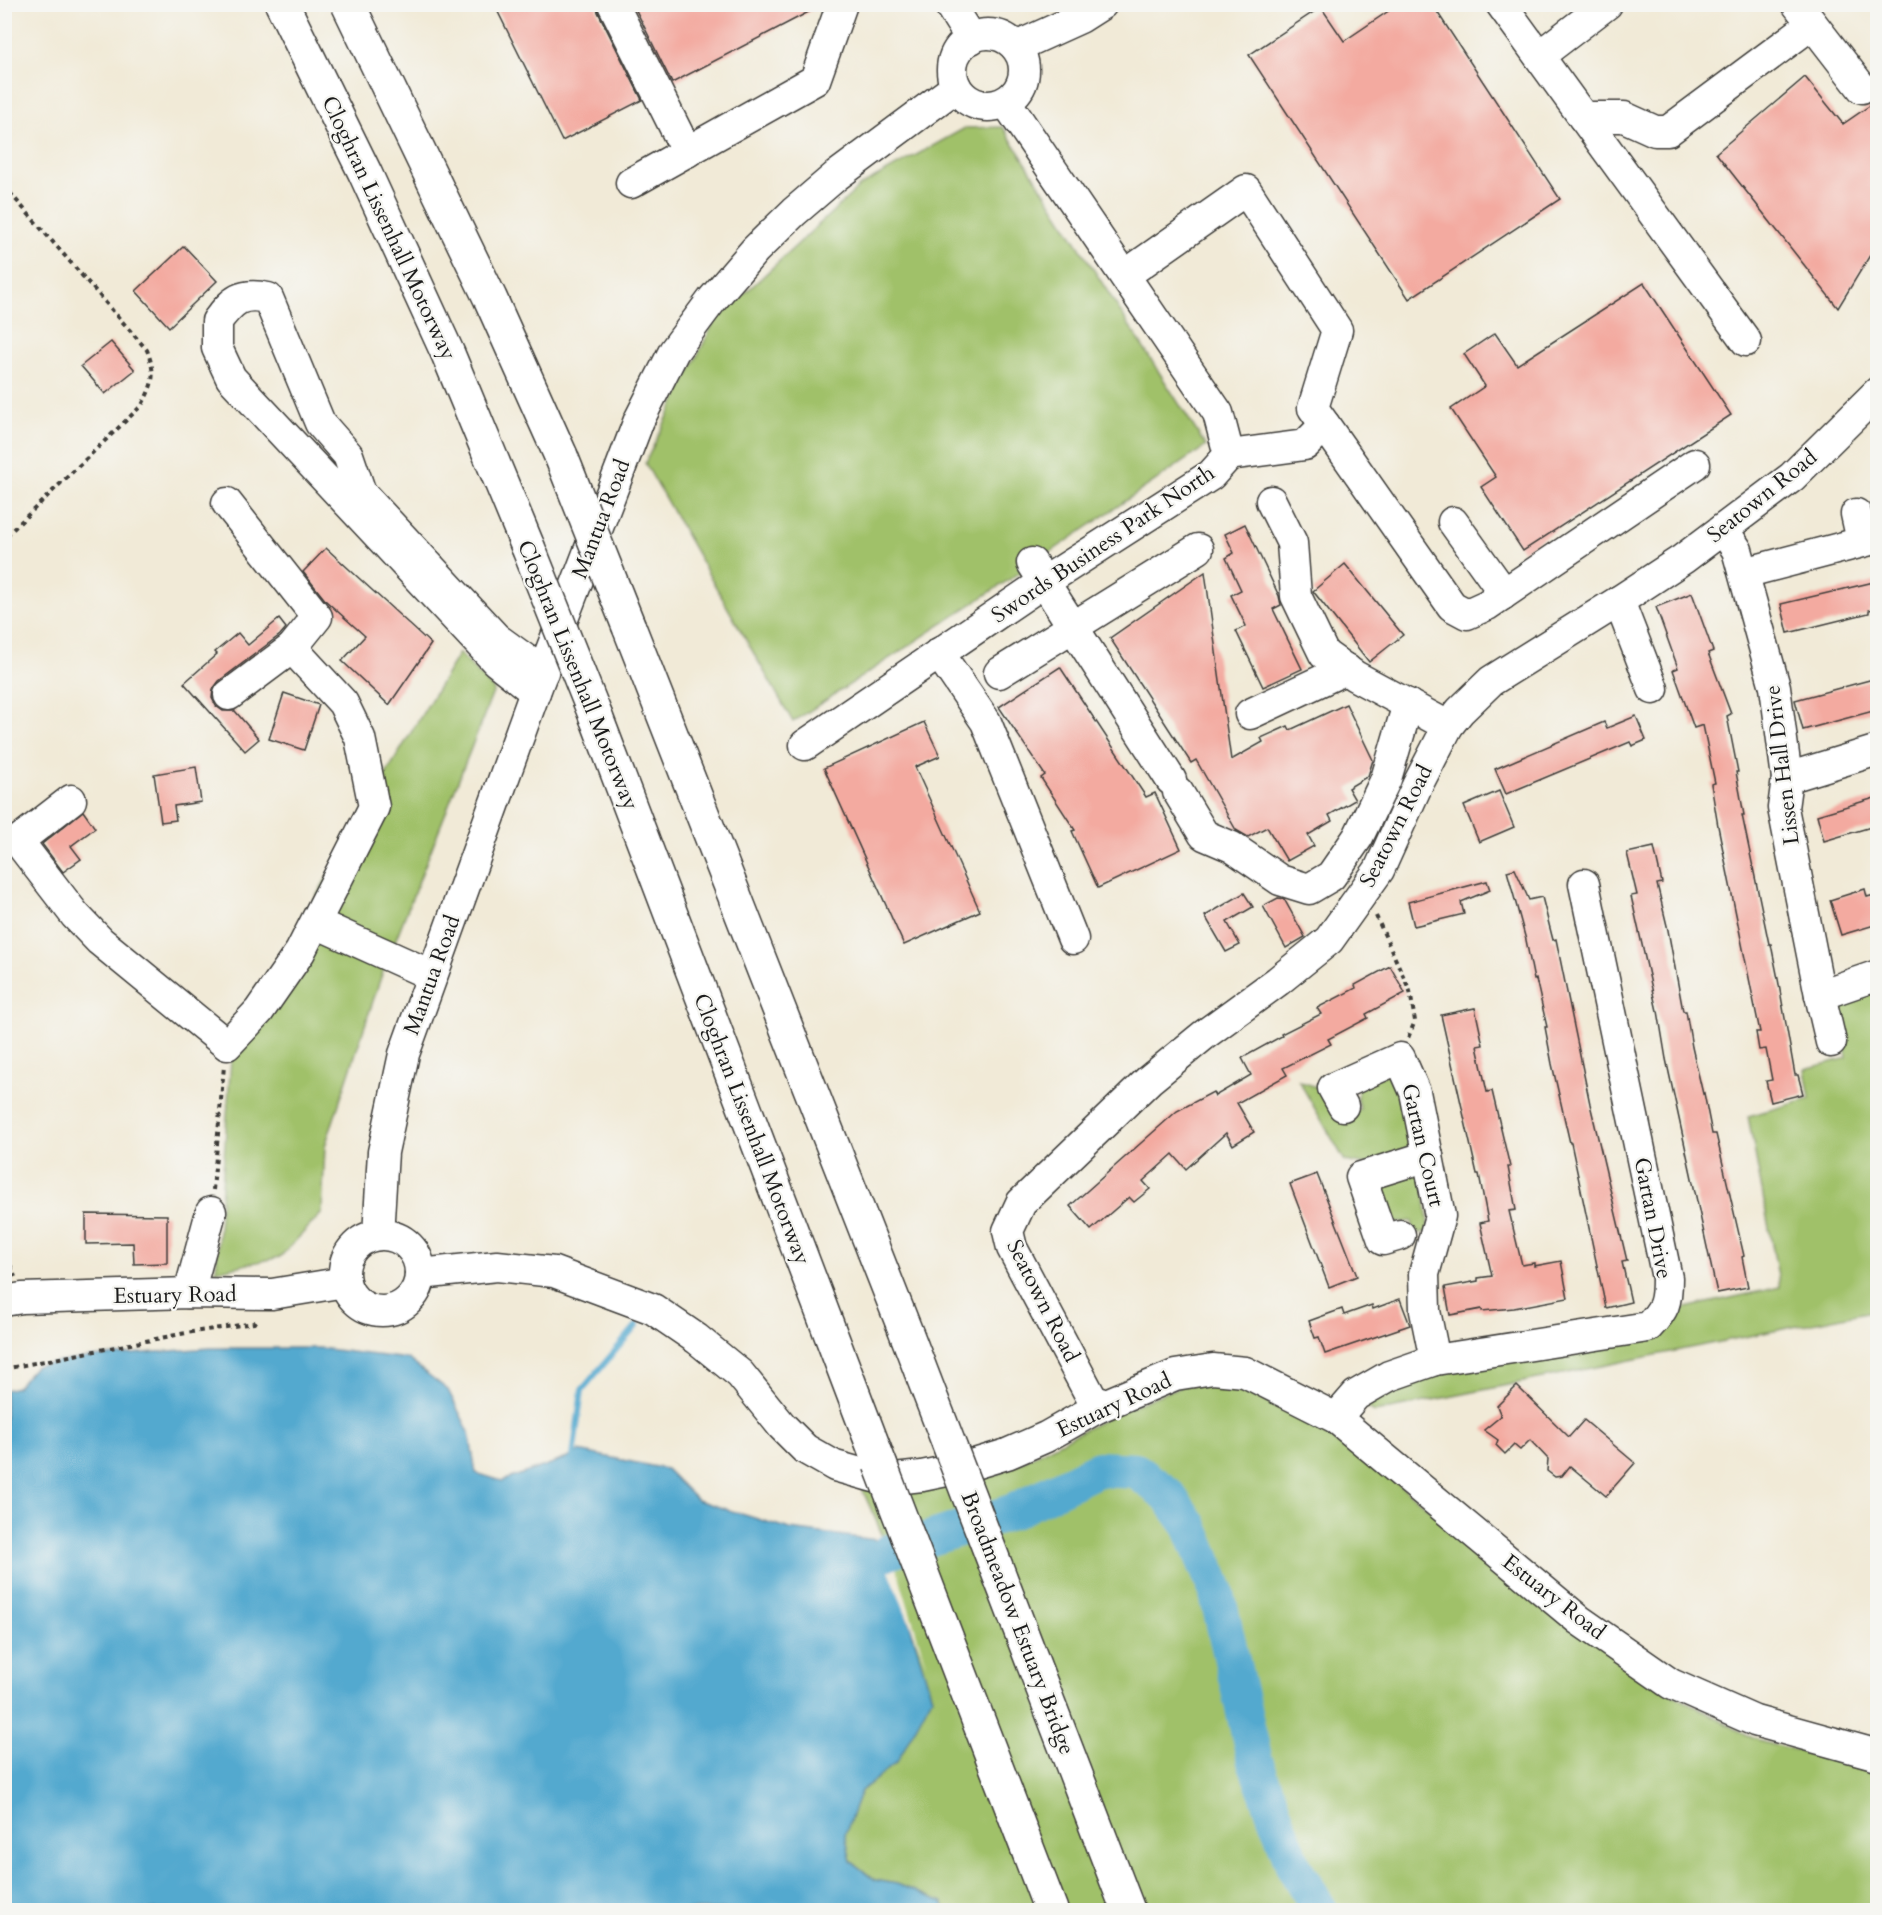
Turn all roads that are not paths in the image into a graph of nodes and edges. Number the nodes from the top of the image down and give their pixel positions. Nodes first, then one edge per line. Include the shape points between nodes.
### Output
1 (282, 4) edge
2 (348, 4) edge
3 (613, 4) edge
4 (842, 4) edge
5 (949, 4) edge
6 (1102, 4) edge
7 (1501, 4) edge
8 (1607, 4) edge
9 (1805, 14) edge
10 (971, 39) junction
11 (1016, 48) junction
12 (1539, 56) junction
13 (956, 87) junction
14 (1862, 88) dead end
15 (1006, 102) junction
16 (1583, 117) junction
17 (687, 152) junction
18 (631, 183) dead end
19 (1125, 275) junction
20 (1746, 341) dead end
21 (1878, 392) edge
22 (1325, 425) junction
23 (1229, 455) junction
24 (1695, 464) dead end
25 (1272, 501) dead end
26 (227, 503) dead end
27 (1453, 522) dead end
28 (1723, 528) junction
29 (1865, 531) edge
30 (1198, 549) dead end
31 (1038, 573) junction
32 (1744, 573) junction
33 (1502, 595) junction
34 (1619, 601) junction
35 (1072, 627) junction
36 (292, 648) junction
37 (939, 653) junction
38 (1346, 669) junction
39 (999, 673) dead end
40 (539, 682) junction
41 (1652, 689) dead end
42 (229, 695) dead end
43 (1408, 704) junction
44 (1250, 714) dead end
45 (1448, 726) junction
46 (805, 745) dead end
47 (1878, 750) edge
48 (1787, 778) junction
49 (71, 800) dead end
50 (1584, 884) dead end
51 (316, 923) junction
52 (1073, 939) dead end
53 (431, 975) junction
54 (1878, 975) edge
55 (1820, 995) junction
56 (1831, 1041) dead end
57 (1342, 1106) dead end
58 (1428, 1156) junction
59 (211, 1212) road end
60 (378, 1235) junction
61 (1400, 1235) dead end
62 (420, 1274) junction
63 (345, 1282) junction
64 (189, 1293) junction
65 (4, 1301) edge
66 (1435, 1360) junction
67 (1097, 1408) junction
68 (1336, 1418) junction
69 (1878, 1755) edge
70 (1051, 1911) edge
71 (1128, 1911) edge

1 - 70 highway, Cloghran Lissenhall Motorway, bridge via 448,354 528,547
2 - 71 highway, Broadmeadow Estuary Bridge, bridge via 490,298 561,456 907,1335
3 - 17 street
4 - 17 street via 815,80
5 - 10 street
6 - 11 street
7 - 12 street
8 - 12 street
9 - 14 street
9 - 16 street via 1668,130 1655,131 1624,117
10 - 11 street via 980,35 1000,36
10 - 13 street via 953,62
11 - 15 street via 1024,77
12 - 16 street
13 - 15 street via 975,104
13 - 40 street, Mantua Road via 794,212 755,250 674,351 639,420
15 - 19 street, Swords Business Park North
16 - 20 street
17 - 18 street
19 - 22 street via 1246,190 1337,330 1313,408
19 - 23 street, Swords Business Park North via 1218,413
21 - 28 street, Seatown Road via 1792,477
22 - 23 street via 1305,445
22 - 33 street via 1452,606 1467,614
23 - 31 street, Swords Business Park North via 1211,475
24 - 33 street
25 - 38 street via 1292,543 1296,596 1324,654
26 - 36 street via 318,617
27 - 33 street
28 - 32 street, Lissen Hall Drive via 1737,550
28 - 34 street, Seatown Road
29 - 32 street
30 - 35 street
31 - 35 street
31 - 37 street, Swords Business Park North
32 - 48 street, Lissen Hall Drive via 1774,687
34 - 41 street
34 - 45 street, Seatown Road via 1491,681
35 - 39 street
35 - 43 street via 1204,835 1232,847 1280,880 1309,889 1330,876 1358,837 1386,779
36 - 42 street
36 - 51 street via 344,703 360,738 374,807
37 - 46 street, Swords Business Park North
37 - 52 street via 986,722
38 - 43 street
38 - 44 street
40 - 40 street via 496,661 231,378 217,348 217,321 238,298 253,294 268,297 320,423 348,455 361,493
40 - 53 street, Mantua Road
43 - 45 street
45 - 67 street, Seatown Road via 1379,870 1329,940 1149,1080 1021,1203 1008,1231 1012,1248
47 - 48 street
48 - 55 street, Lissen Hall Drive via 1783,808
49 - 51 street via 18,840 75,915 100,941 226,1045 259,1011
50 - 66 street, Gartan Drive via 1667,1278 1667,1300 1648,1326
51 - 53 street
53 - 60 street, Mantua Road via 404,1054 383,1152
54 - 55 street
55 - 56 street, Lissen Hall Drive
57 - 58 street, Gartan Court via 1334,1088 1400,1058 1414,1092
58 - 61 street via 1361,1177 1383,1240
58 - 66 street, Gartan Court via 1440,1216 1424,1274 1425,1311
59 - 64 street
60 - 62 street via 397,1239 412,1250
60 - 63 street via 355,1245 347,1256
62 - 63 street via 407,1300 380,1311 357,1302
62 - 67 street, Estuary Road via 496,1266 554,1272 653,1309 740,1374 805,1449 835,1466 885,1480 961,1468 1007,1454
63 - 64 street, Estuary Road via 272,1294
64 - 65 street, Estuary Road
66 - 68 street, Gartan Drive via 1389,1376 1356,1395
67 - 68 street, Estuary Road via 1174,1375 1213,1369 1245,1372
68 - 69 street, Estuary Road via 1579,1620 1671,1684 1755,1721

